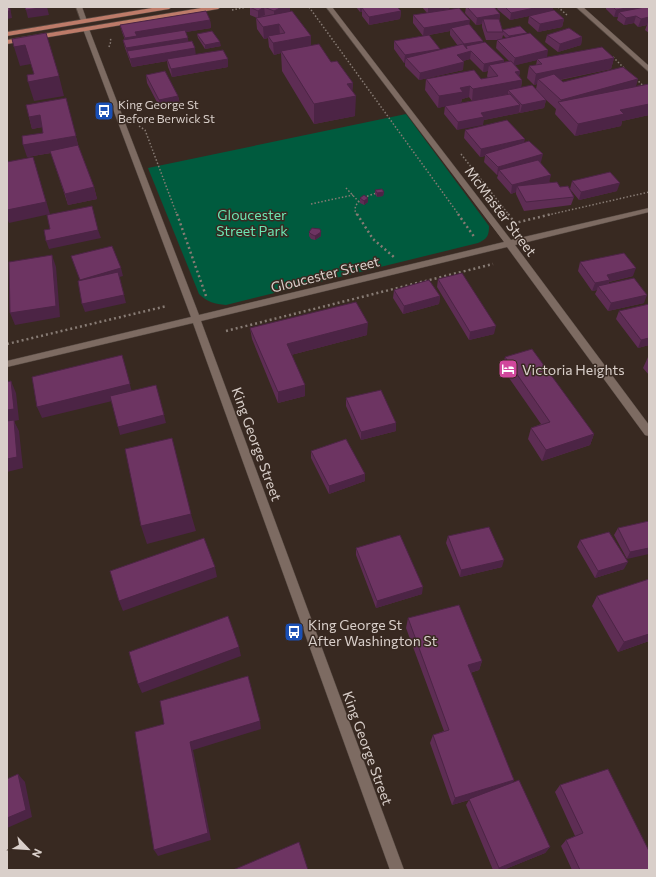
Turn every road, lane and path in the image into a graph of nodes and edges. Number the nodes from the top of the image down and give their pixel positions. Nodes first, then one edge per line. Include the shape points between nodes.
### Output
1 (79, 7) edge
2 (169, 7) edge
3 (218, 7) edge
4 (309, 7) edge
5 (329, 7) edge
6 (558, 7) edge
7 (579, 7) edge
8 (570, 18) dead end
9 (84, 21) junction
10 (86, 29) junction
11 (7, 34) edge
12 (109, 36) dead end
13 (7, 42) edge
14 (111, 53) dead end
15 (609, 54) edge
16 (626, 70) edge
17 (649, 70) edge
18 (632, 75) edge
19 (649, 91) edge
20 (136, 121) dead end
21 (346, 188) dead end
22 (649, 192) edge
23 (379, 193) edge
24 (353, 196) junction
25 (359, 202) junction
26 (311, 204) dead end
27 (649, 210) edge
28 (515, 223) dead end
29 (476, 240) dead end
30 (510, 244) junction
31 (396, 259) dead end
32 (493, 264) dead end
33 (206, 296) dead end
34 (167, 306) dead end
35 (196, 319) junction
36 (226, 331) dead end
37 (7, 344) edge
38 (7, 364) edge
39 (649, 432) edge
40 (396, 870) edge

1 - 9 street
2 - 9 main road
3 - 10 main road
4 - 29 path
5 - 30 street, McMaster Street
6 - 8 path
7 - 17 street
9 - 11 main road
10 - 13 main road
10 - 35 street, King George Street
12 - 14 path via 111,41 108,46
15 - 16 path
18 - 19 path
20 - 33 path via 138,126 146,130
21 - 24 path
22 - 28 path
23 - 25 path
24 - 25 path
24 - 26 path
25 - 31 path via 355,212 360,221 373,239
27 - 30 street, Gloucester Street
30 - 35 street, Gloucester Street
30 - 39 street, McMaster Street
32 - 36 path
34 - 37 path
35 - 38 street, Gloucester Street
35 - 40 street, King George Street

